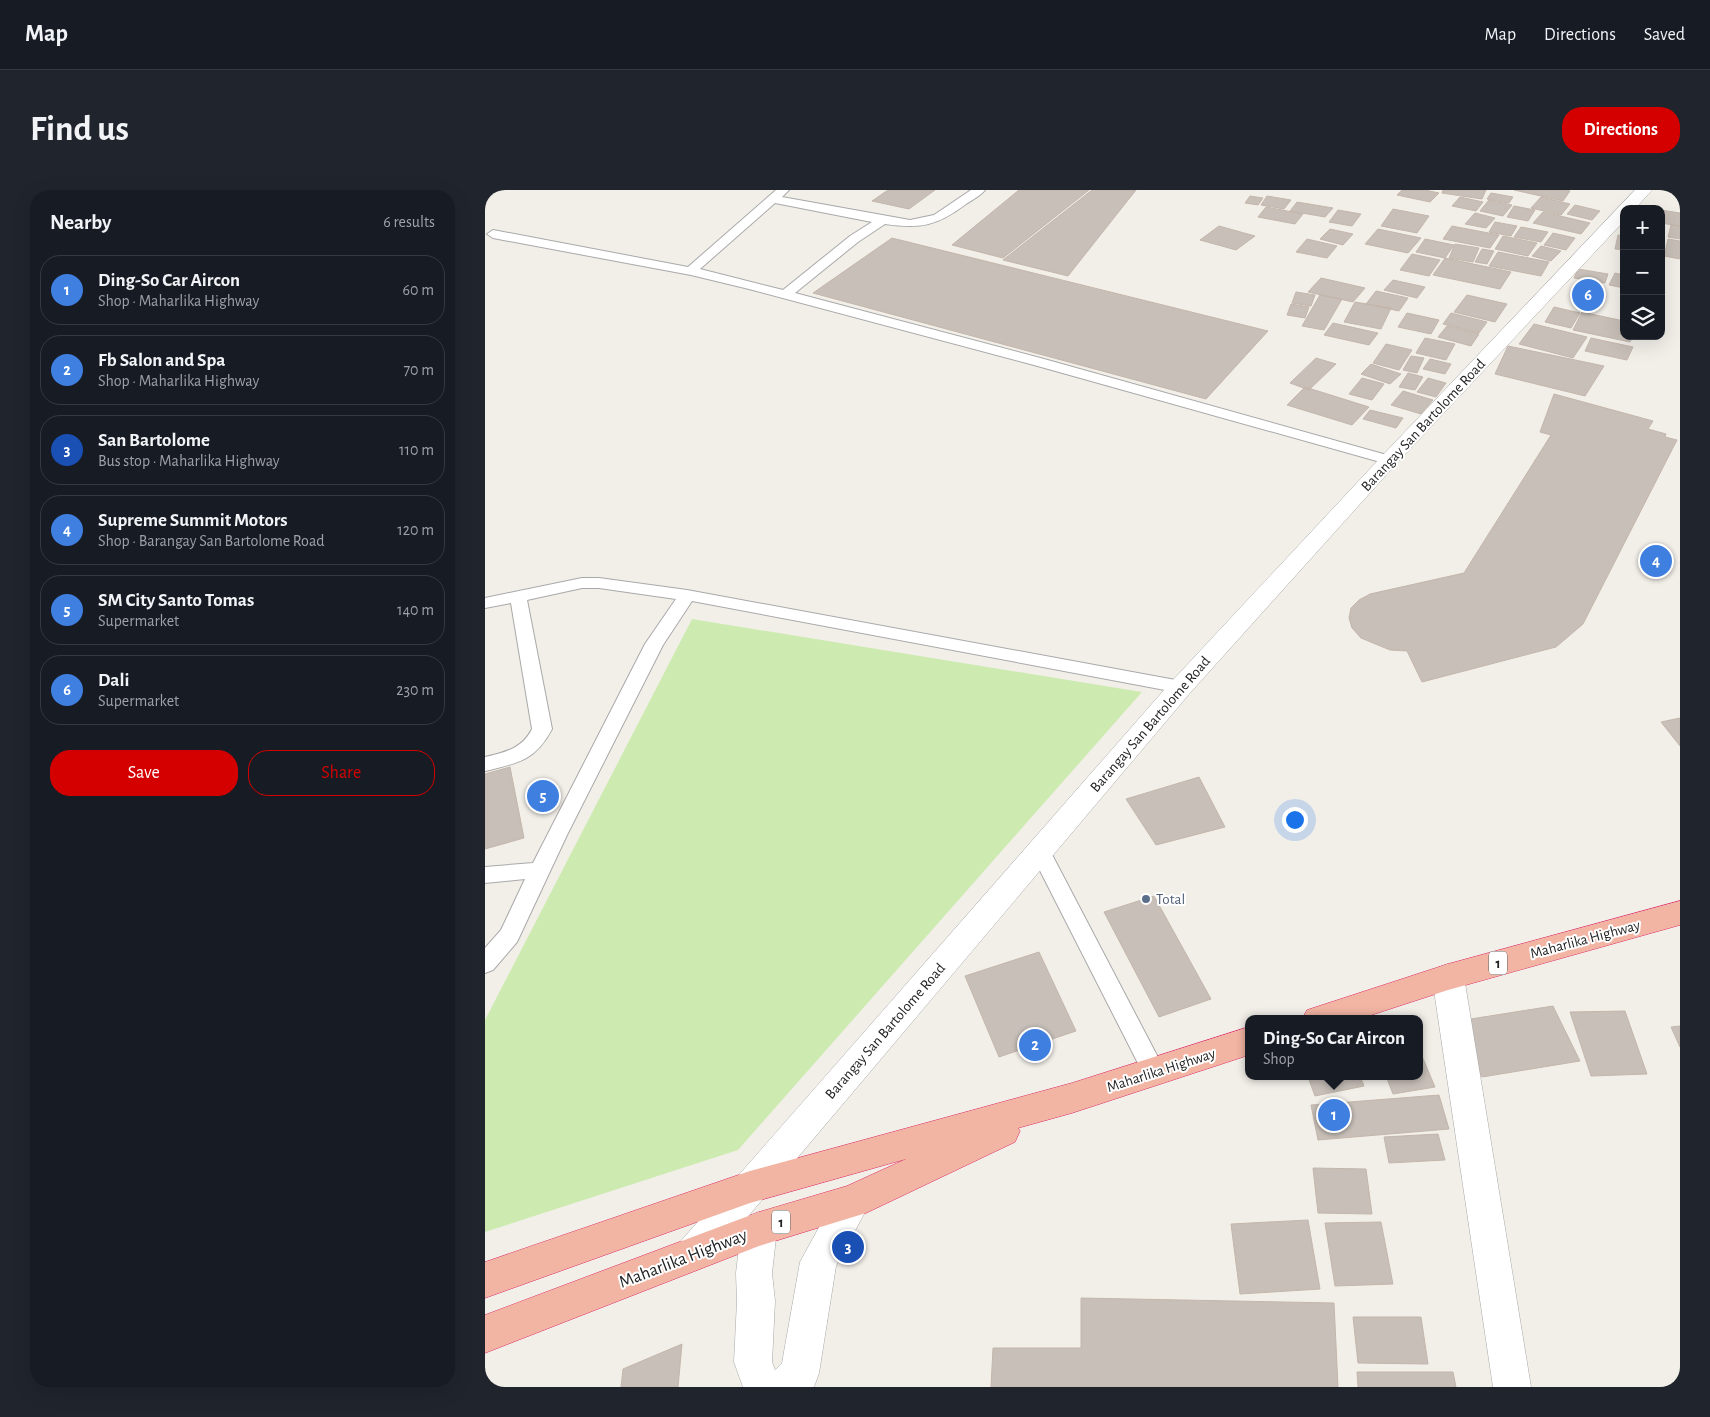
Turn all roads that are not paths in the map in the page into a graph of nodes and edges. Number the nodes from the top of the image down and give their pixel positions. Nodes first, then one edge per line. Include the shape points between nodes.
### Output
1 (783, 190) edge
2 (979, 190) edge
3 (1644, 190) edge
4 (773, 199) junction
5 (1630, 205) edge
6 (1620, 215) edge
7 (883, 220) junction
8 (493, 234) dead end
9 (691, 271) junction
10 (785, 295) junction
11 (1389, 460) junction
12 (518, 596) junction
13 (687, 596) junction
14 (485, 603) edge
15 (1181, 687) junction
16 (485, 764) edge
17 (1040, 851) junction
18 (540, 870) junction
19 (485, 875) edge
20 (1680, 913) edge
21 (485, 964) edge
22 (1447, 977) junction
23 (1330, 1015) edge
24 (1245, 1042) edge
25 (1154, 1072) junction
26 (1072, 1098) junction
27 (750, 1187) junction
28 (853, 1201) junction
29 (759, 1229) junction
30 (694, 1254) junction
31 (485, 1280) edge
32 (485, 1334) edge
33 (763, 1387) edge
34 (787, 1387) edge
35 (1512, 1387) edge

1 - 4 lane
2 - 7 lane via 942,215 927,221 912,224
3 - 5 street, Barangay San Bartolome Road
4 - 7 lane
4 - 9 lane
6 - 11 street, Barangay San Bartolome Road
7 - 10 lane
8 - 9 lane
9 - 10 lane
10 - 11 lane
11 - 15 street, Barangay San Bartolome Road
12 - 13 lane via 582,583 599,583
12 - 14 lane
12 - 16 lane via 542,729 533,745 521,755
13 - 15 lane
13 - 18 lane via 654,644
15 - 17 street, Barangay San Bartolome Road
17 - 25 lane
17 - 27 street, Barangay San Bartolome Road
18 - 19 lane
18 - 21 lane via 509,936
20 - 22 highway, Maharlika Highway / 1
22 - 23 highway, Maharlika Highway / 1
22 - 35 street
24 - 25 highway, Maharlika Highway / 1
25 - 26 highway, Maharlika Highway / 1
26 - 27 highway, Maharlika Highway / 1
26 - 28 highway, Maharlika Highway / 1
27 - 30 street, Barangay San Bartolome Road
27 - 31 highway, Maharlika Highway / 1
28 - 29 highway, Maharlika Highway / 1
28 - 34 street via 818,1262 800,1373
29 - 30 highway, Maharlika Highway / 1
29 - 33 street via 754,1273 753,1362
30 - 32 highway, Maharlika Highway / 1

